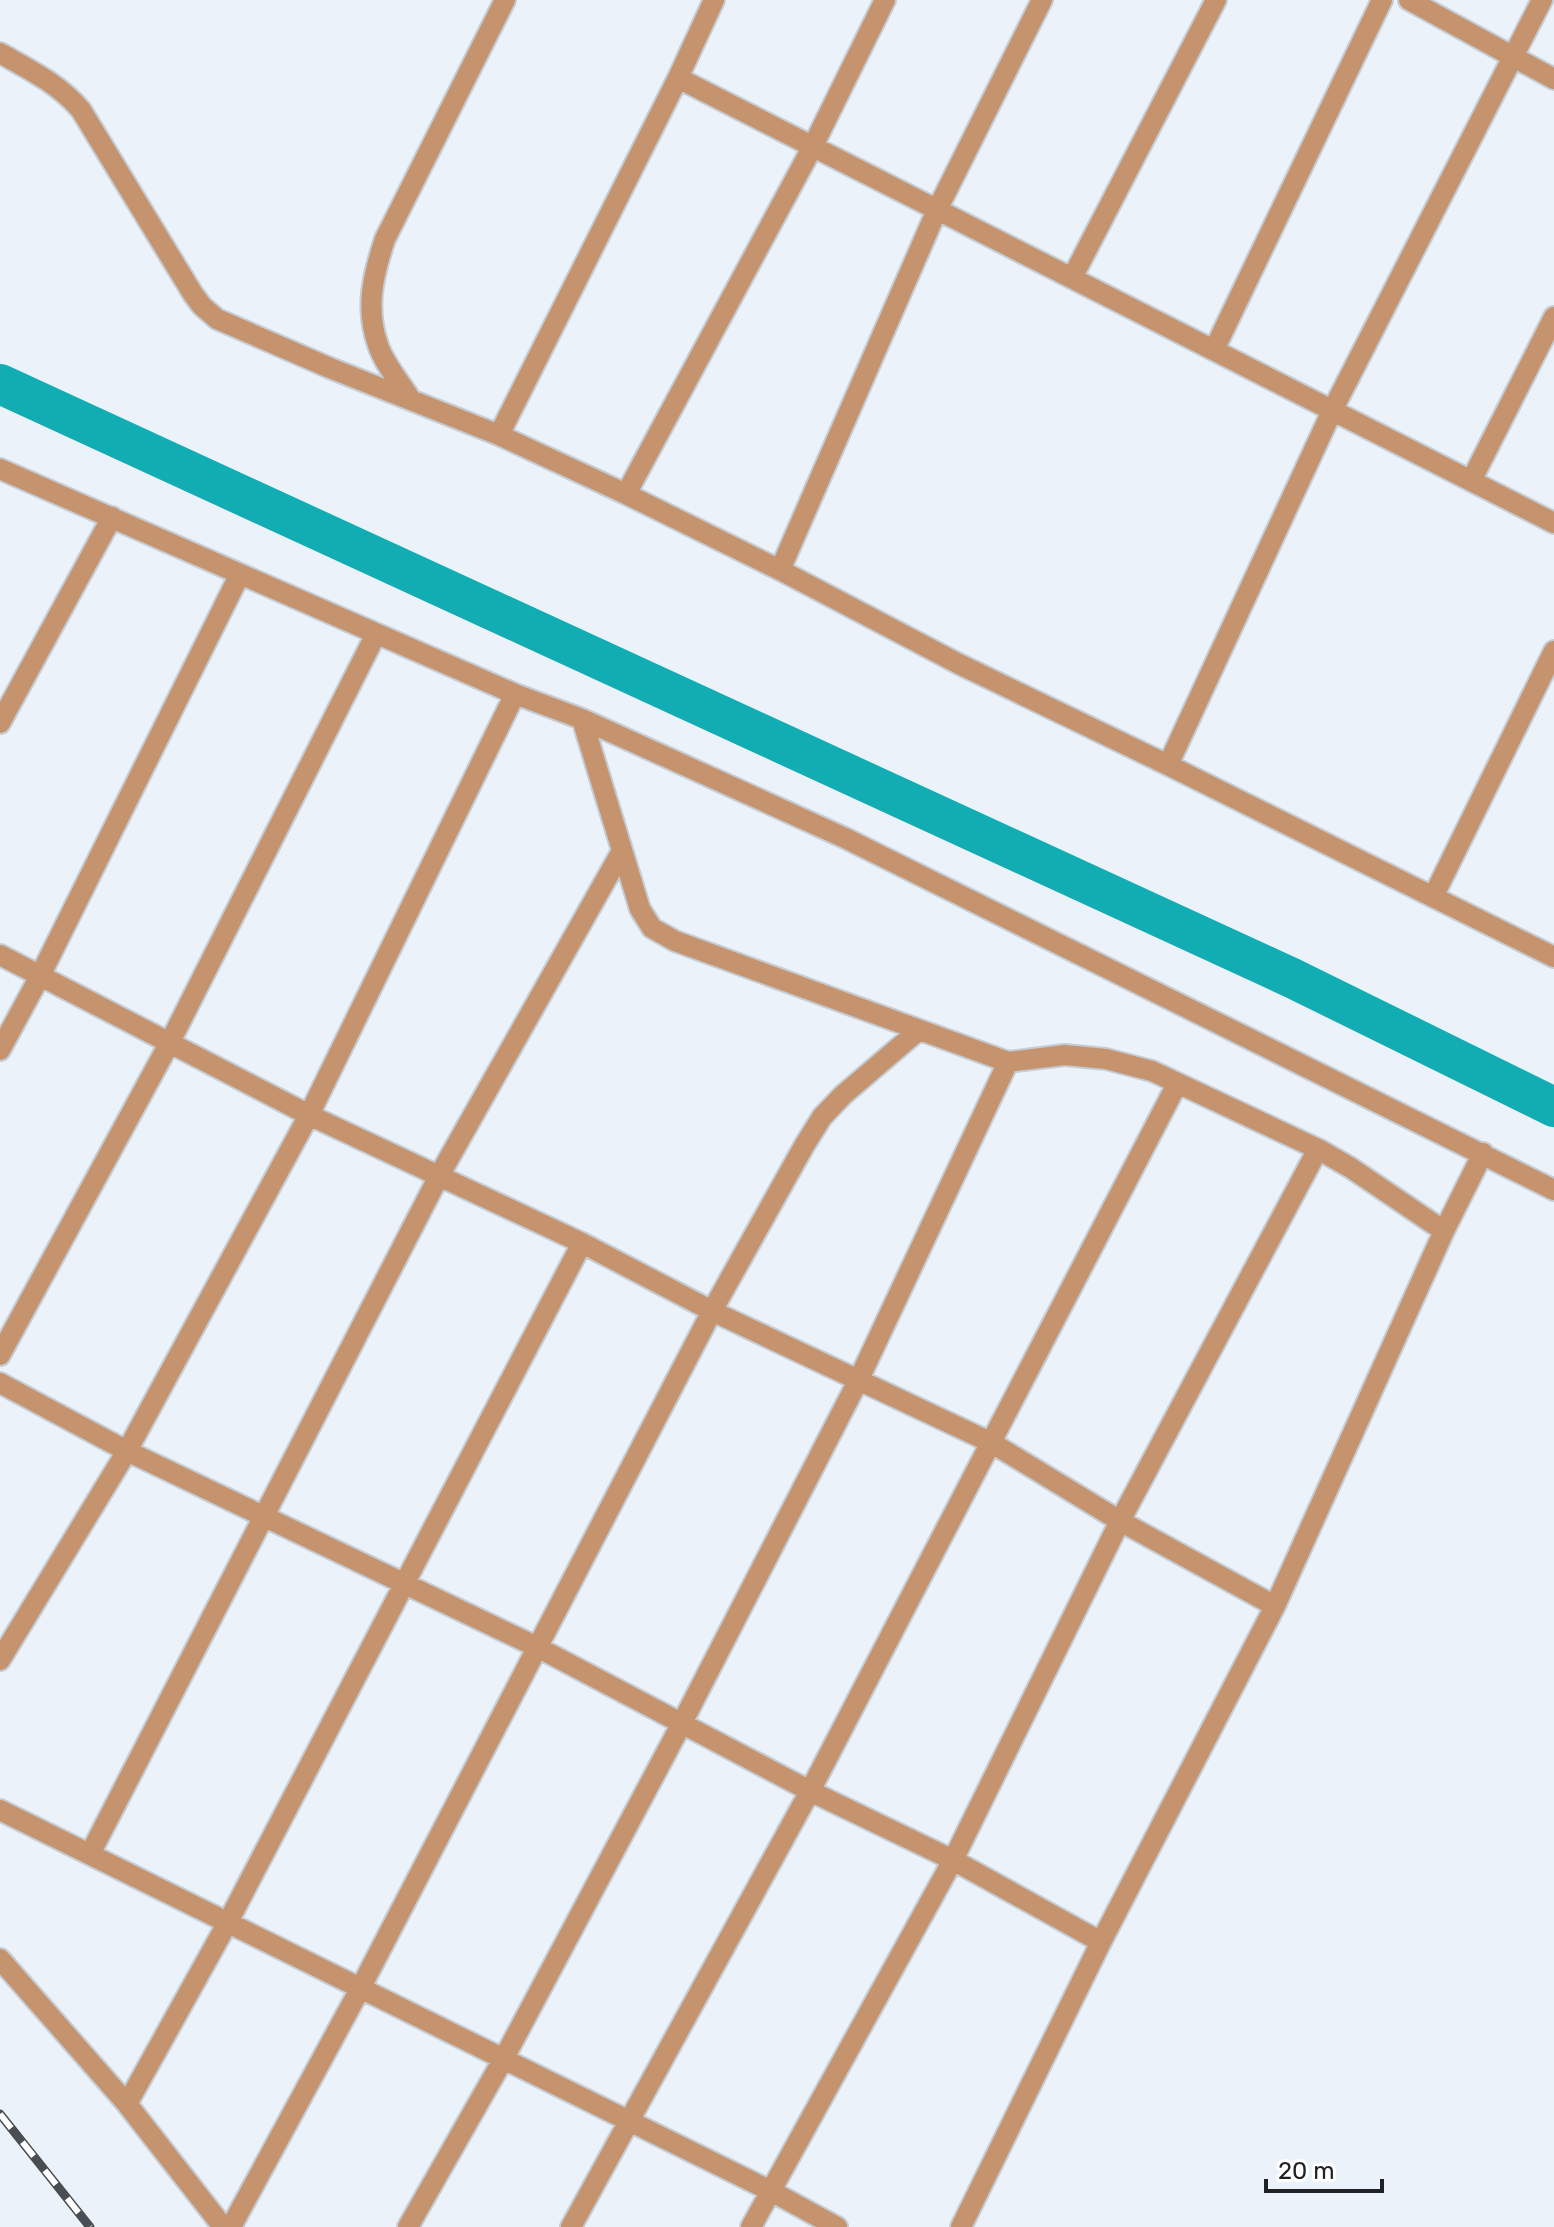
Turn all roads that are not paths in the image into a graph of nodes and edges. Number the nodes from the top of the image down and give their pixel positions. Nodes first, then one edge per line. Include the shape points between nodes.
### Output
1 (505, 0) edge
2 (714, 0) edge
3 (885, 0) edge
4 (1042, 0) edge
5 (1216, 0) edge
6 (1382, 0) edge
7 (1409, 0) edge
8 (1542, 0) edge
9 (0, 53) edge
10 (1513, 59) junction
11 (678, 78) junction
12 (1554, 79) edge
13 (813, 146) junction
14 (937, 210) junction
15 (1072, 278) junction
16 (1554, 317) edge
17 (1214, 350) junction
18 (411, 400) junction
19 (1333, 409) junction
20 (499, 435) junction
21 (0, 469) edge
22 (1471, 481) junction
23 (626, 494) junction
24 (112, 517) junction
25 (1554, 523) edge
26 (780, 570) junction
27 (240, 574) junction
28 (376, 634) junction
29 (1554, 651) edge
30 (515, 694) junction
31 (582, 719) junction
32 (0, 723) edge
33 (1168, 765) junction
34 (622, 851) junction
35 (1433, 897) junction
36 (0, 955) edge
37 (1554, 957) edge
38 (40, 976) junction
39 (919, 1030) junction
40 (170, 1042) junction
41 (0, 1050) edge
42 (1008, 1062) junction
43 (1177, 1084) junction
44 (309, 1115) junction
45 (1318, 1149) junction
46 (1483, 1153) junction
47 (439, 1176) junction
48 (1554, 1190) edge
49 (1444, 1231) junction
50 (582, 1243) junction
51 (712, 1311) junction
52 (0, 1355) edge
53 (859, 1379) junction
54 (0, 1383) edge
55 (992, 1443) junction
56 (127, 1451) junction
57 (264, 1516) junction
58 (1120, 1521) junction
59 (405, 1581) junction
60 (1275, 1606) junction
61 (537, 1647) junction
62 (0, 1660) edge
63 (682, 1723) junction
64 (810, 1791) junction
65 (0, 1810) edge
66 (90, 1854) junction
67 (953, 1860) junction
68 (228, 1922) junction
69 (1101, 1942) junction
70 (0, 1959) edge
71 (360, 1989) junction
72 (504, 2058) junction
73 (127, 2104) junction
74 (630, 2122) junction
75 (771, 2191) junction
76 (223, 2227) edge
77 (231, 2227) edge
78 (408, 2227) edge
79 (571, 2227) edge
80 (751, 2227) edge
81 (837, 2227) edge
82 (961, 2227) edge

1 - 18 street via 385,239 373,274 370,311 378,348
2 - 11 street
3 - 13 street
4 - 14 street
5 - 15 street
6 - 17 street
7 - 10 street
8 - 10 street
9 - 18 street via 56,86 81,110 202,306 217,319
10 - 12 street
10 - 19 street
11 - 13 street
11 - 20 street
13 - 14 street
13 - 23 street
14 - 15 street
14 - 26 street
15 - 17 street
16 - 22 street
17 - 19 street
18 - 20 street
19 - 22 street
19 - 33 street
20 - 23 street
21 - 24 street
22 - 25 street
23 - 26 street
24 - 27 street
24 - 32 street
26 - 33 street
27 - 28 street
27 - 38 street
28 - 30 street
28 - 40 street
29 - 35 street
30 - 31 street
30 - 44 street
31 - 34 street
31 - 46 street via 845,838
33 - 35 street
34 - 39 street via 640,909 652,928
34 - 47 street
35 - 37 street
36 - 38 street
38 - 40 street
38 - 41 street
39 - 42 street
39 - 51 street via 822,1117
40 - 44 street
40 - 52 street
42 - 43 street via 1065,1055 1106,1059
42 - 53 street
43 - 45 street
43 - 55 street
44 - 47 street
44 - 56 street
45 - 49 street
45 - 58 street
46 - 48 street
46 - 49 street
47 - 50 street
47 - 57 street
49 - 60 street
50 - 51 street
50 - 59 street
51 - 53 street
51 - 61 street
53 - 55 street
53 - 63 street
54 - 56 street
55 - 58 street
55 - 64 street
56 - 57 street
56 - 62 street
57 - 59 street
57 - 66 street
58 - 60 street
58 - 67 street
59 - 61 street
59 - 68 street
60 - 69 street
61 - 63 street
61 - 71 street
63 - 64 street
63 - 72 street
64 - 67 street
64 - 74 street
65 - 66 street
66 - 68 street
67 - 69 street
67 - 75 street
68 - 71 street
68 - 73 street
69 - 82 street
70 - 73 street
71 - 72 street
71 - 77 street
72 - 74 street
72 - 78 street
73 - 76 street
74 - 75 street
74 - 79 street
75 - 80 street
75 - 81 street

